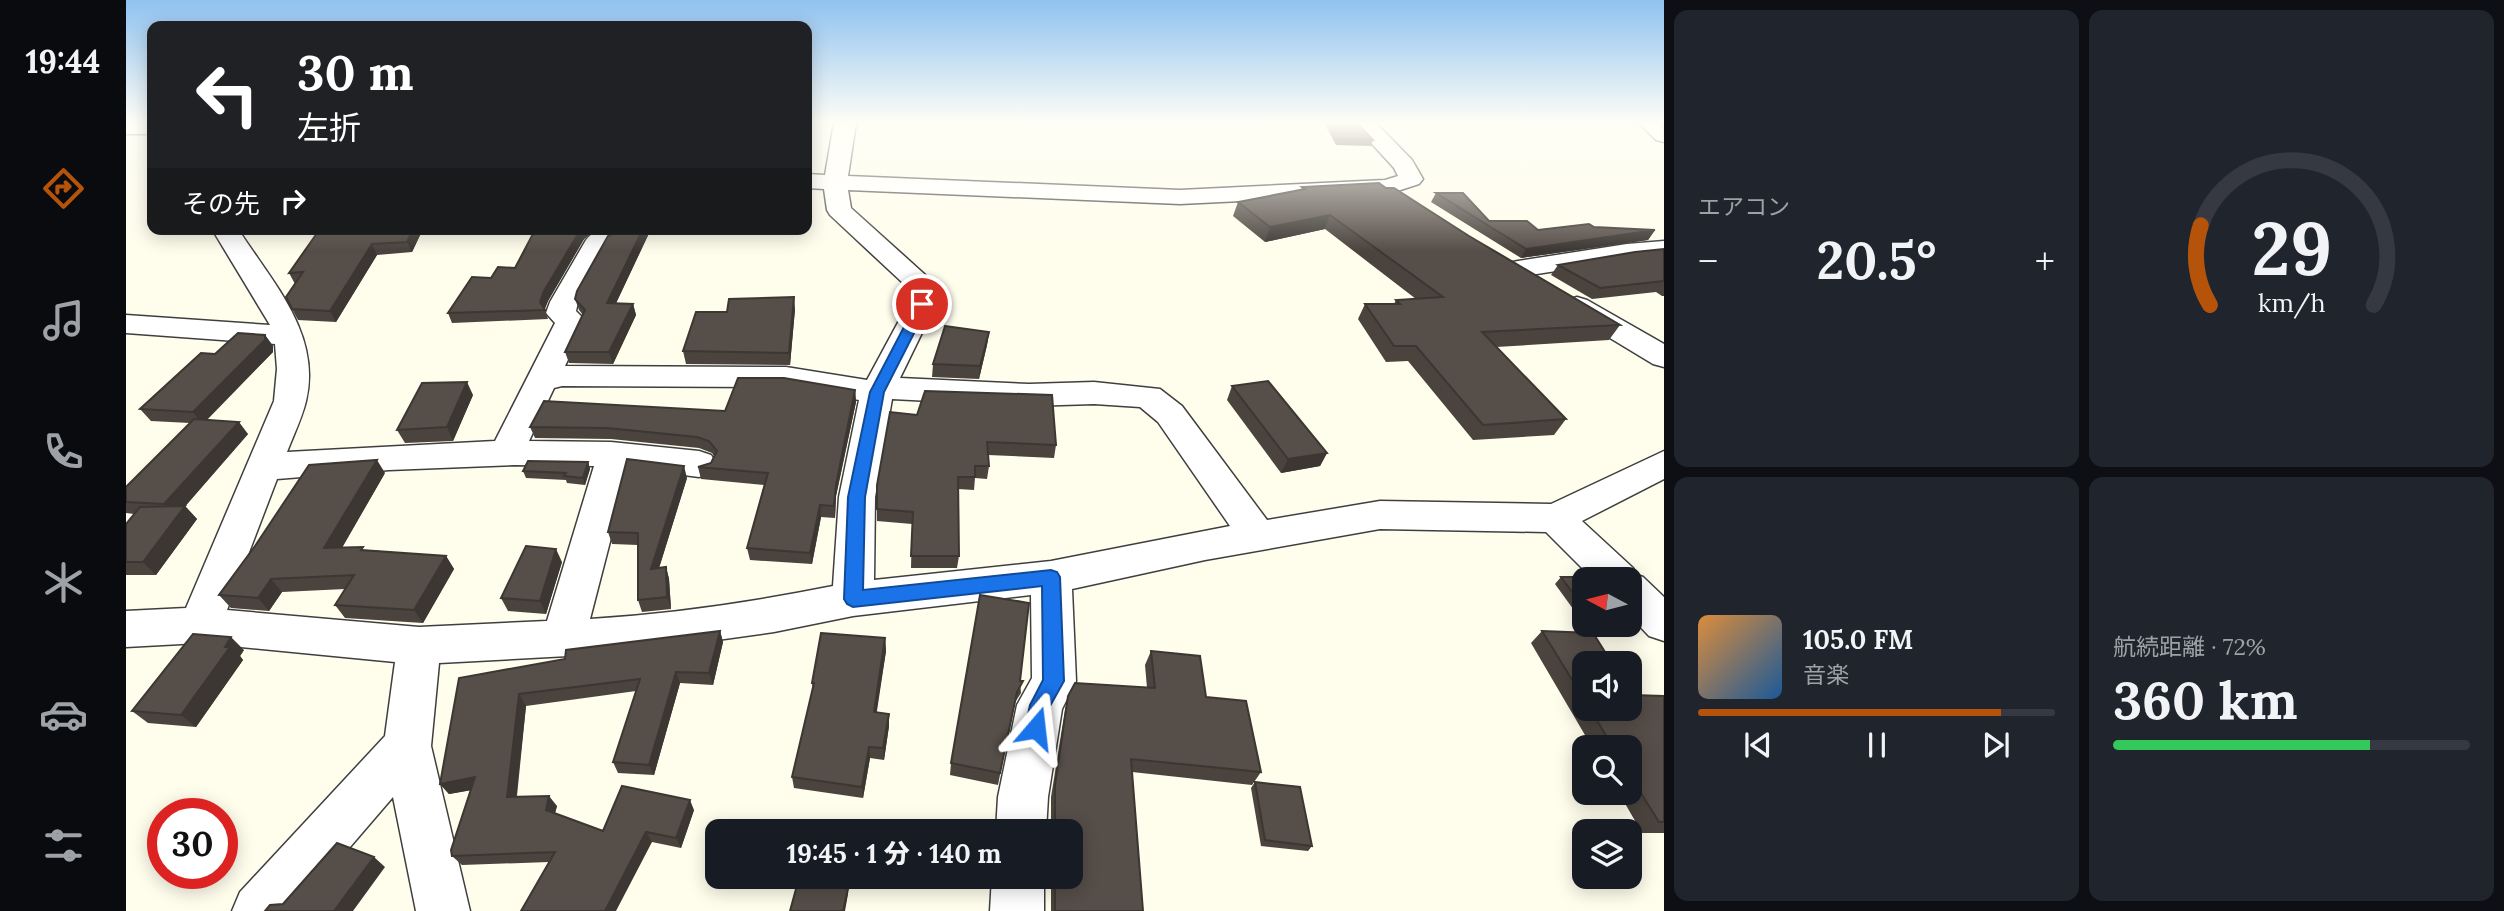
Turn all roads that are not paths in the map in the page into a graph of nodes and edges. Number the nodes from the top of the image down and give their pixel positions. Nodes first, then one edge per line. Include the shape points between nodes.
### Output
1 (828, 166) edge
2 (1404, 166) edge
3 (821, 182) edge
4 (229, 235) edge
5 (611, 235) edge
6 (1664, 249) edge
7 (126, 324) edge
8 (289, 336) junction
9 (1664, 357) edge
10 (541, 381) junction
11 (877, 392) junction
12 (505, 455) junction
13 (615, 455) junction
14 (699, 464) edge
15 (1664, 464) edge
16 (264, 467) junction
17 (1555, 518) junction
18 (1258, 536) junction
19 (1606, 567) edge
20 (1051, 577) junction
21 (853, 599) junction
22 (1642, 602) edge
23 (1664, 623) edge
24 (200, 625) junction
25 (126, 629) edge
26 (563, 639) junction
27 (419, 646) junction
28 (407, 746) junction
29 (1022, 819) edge
30 (1018, 889) edge
31 (259, 911) edge
32 (443, 911) edge
33 (1017, 911) edge

1 - 3 street
2 - 3 street via 1411,178 1398,196 1180,197
3 - 11 street via 839,210 918,281 922,304
4 - 8 street
5 - 10 street via 598,240 564,302 561,313 571,321
6 - 9 street via 1506,263
7 - 8 street
8 - 16 street via 293,366 290,401
10 - 11 street via 562,376 786,377
10 - 12 street
11 - 18 street via 890,388 1149,397 1170,414
11 - 21 street via 857,497
12 - 13 street
12 - 16 street via 352,459
13 - 14 street
13 - 26 street
15 - 17 street
16 - 24 street
17 - 18 street via 1380,515
17 - 19 street
18 - 20 street
20 - 21 street
20 - 29 street via 1054,681 1040,705
21 - 26 street via 638,634
22 - 23 street
24 - 25 street
24 - 27 street
26 - 27 street
27 - 28 street
28 - 31 street
28 - 32 street
30 - 33 street

